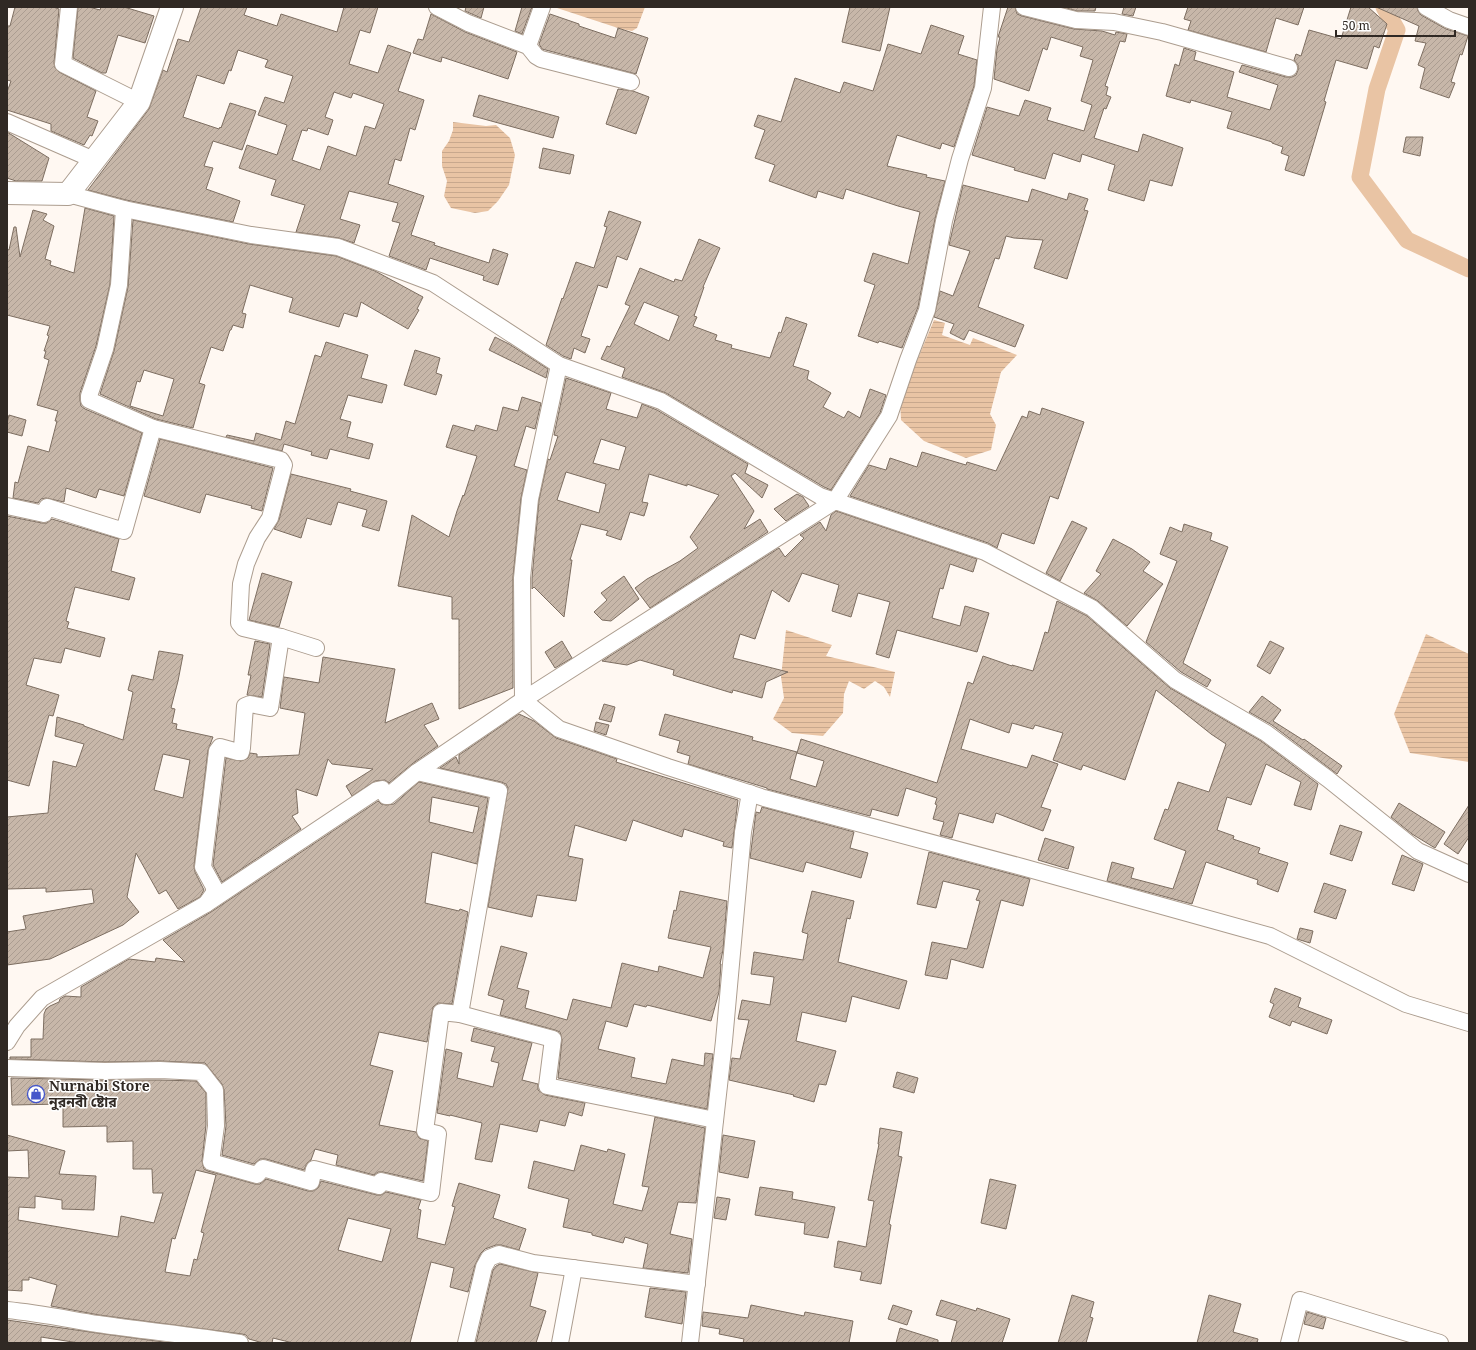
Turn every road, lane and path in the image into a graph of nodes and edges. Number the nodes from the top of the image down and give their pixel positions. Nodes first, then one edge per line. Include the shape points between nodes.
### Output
1 (69, 7) edge
2 (172, 7) edge
3 (437, 7) edge
4 (542, 7) edge
5 (992, 7) edge
6 (1024, 7) edge
7 (1426, 7) edge
8 (1469, 27) edge
9 (528, 46) junction
10 (1290, 68) dead end
11 (631, 82) dead end
12 (139, 102) junction
13 (7, 122) edge
14 (94, 160) junction
15 (7, 193) edge
16 (68, 194) junction
17 (124, 209) junction
18 (559, 365) junction
19 (153, 428) junction
20 (835, 502) junction
21 (7, 506) edge
22 (281, 637) junction
23 (316, 648) dead end
24 (523, 700) junction
25 (417, 772) junction
26 (750, 794) junction
27 (1469, 874) edge
28 (206, 904) junction
29 (460, 1014) junction
30 (1469, 1023) edge
31 (7, 1042) edge
32 (7, 1068) edge
33 (715, 1120) junction
34 (574, 1268) junction
35 (697, 1284) junction
36 (7, 1310) edge
37 (240, 1343) edge
38 (466, 1343) edge
39 (560, 1343) edge
40 (690, 1343) edge
41 (1289, 1343) edge
42 (1440, 1343) edge

1 - 12 street via 63,64
2 - 12 street
3 - 9 street
4 - 9 street
5 - 20 street via 983,88 960,159 944,221 927,310 889,416
6 - 10 street via 1076,20 1114,22 1162,32
7 - 8 street via 1449,20
9 - 11 street via 536,56 552,62
12 - 14 street
13 - 14 street
14 - 16 street
15 - 16 street
16 - 17 street
17 - 18 street via 251,235 338,247 433,284
17 - 19 street via 119,285 105,349 89,400
18 - 20 street via 661,401 820,496
18 - 24 street via 530,499 522,578
19 - 21 street via 124,531 47,507 44,514
19 - 22 street via 283,462 270,518 257,538 246,564 241,584 239,623 243,628
20 - 24 street
20 - 27 street via 985,552 1092,608 1175,680 1266,733 1418,851
22 - 23 street
22 - 28 street via 270,708 250,704 245,706 241,752 220,747 217,751 203,867 214,887 214,893
24 - 25 street
24 - 26 street via 559,729
25 - 28 street via 388,796 382,789 377,790
25 - 29 street via 499,791
26 - 30 street via 1270,936 1406,1004
26 - 33 street via 743,832
28 - 31 street via 42,998 17,1026
29 - 32 street via 441,1012 425,1131 438,1134 431,1193 381,1181 379,1186 314,1169 311,1182 263,1168 257,1175 211,1162 216,1126 215,1090 201,1072
29 - 33 street via 553,1039 547,1086
33 - 35 street
34 - 35 street
34 - 38 street via 534,1263 499,1254 489,1258 484,1268
34 - 39 street
35 - 40 street
36 - 37 street
41 - 42 street via 1300,1300

